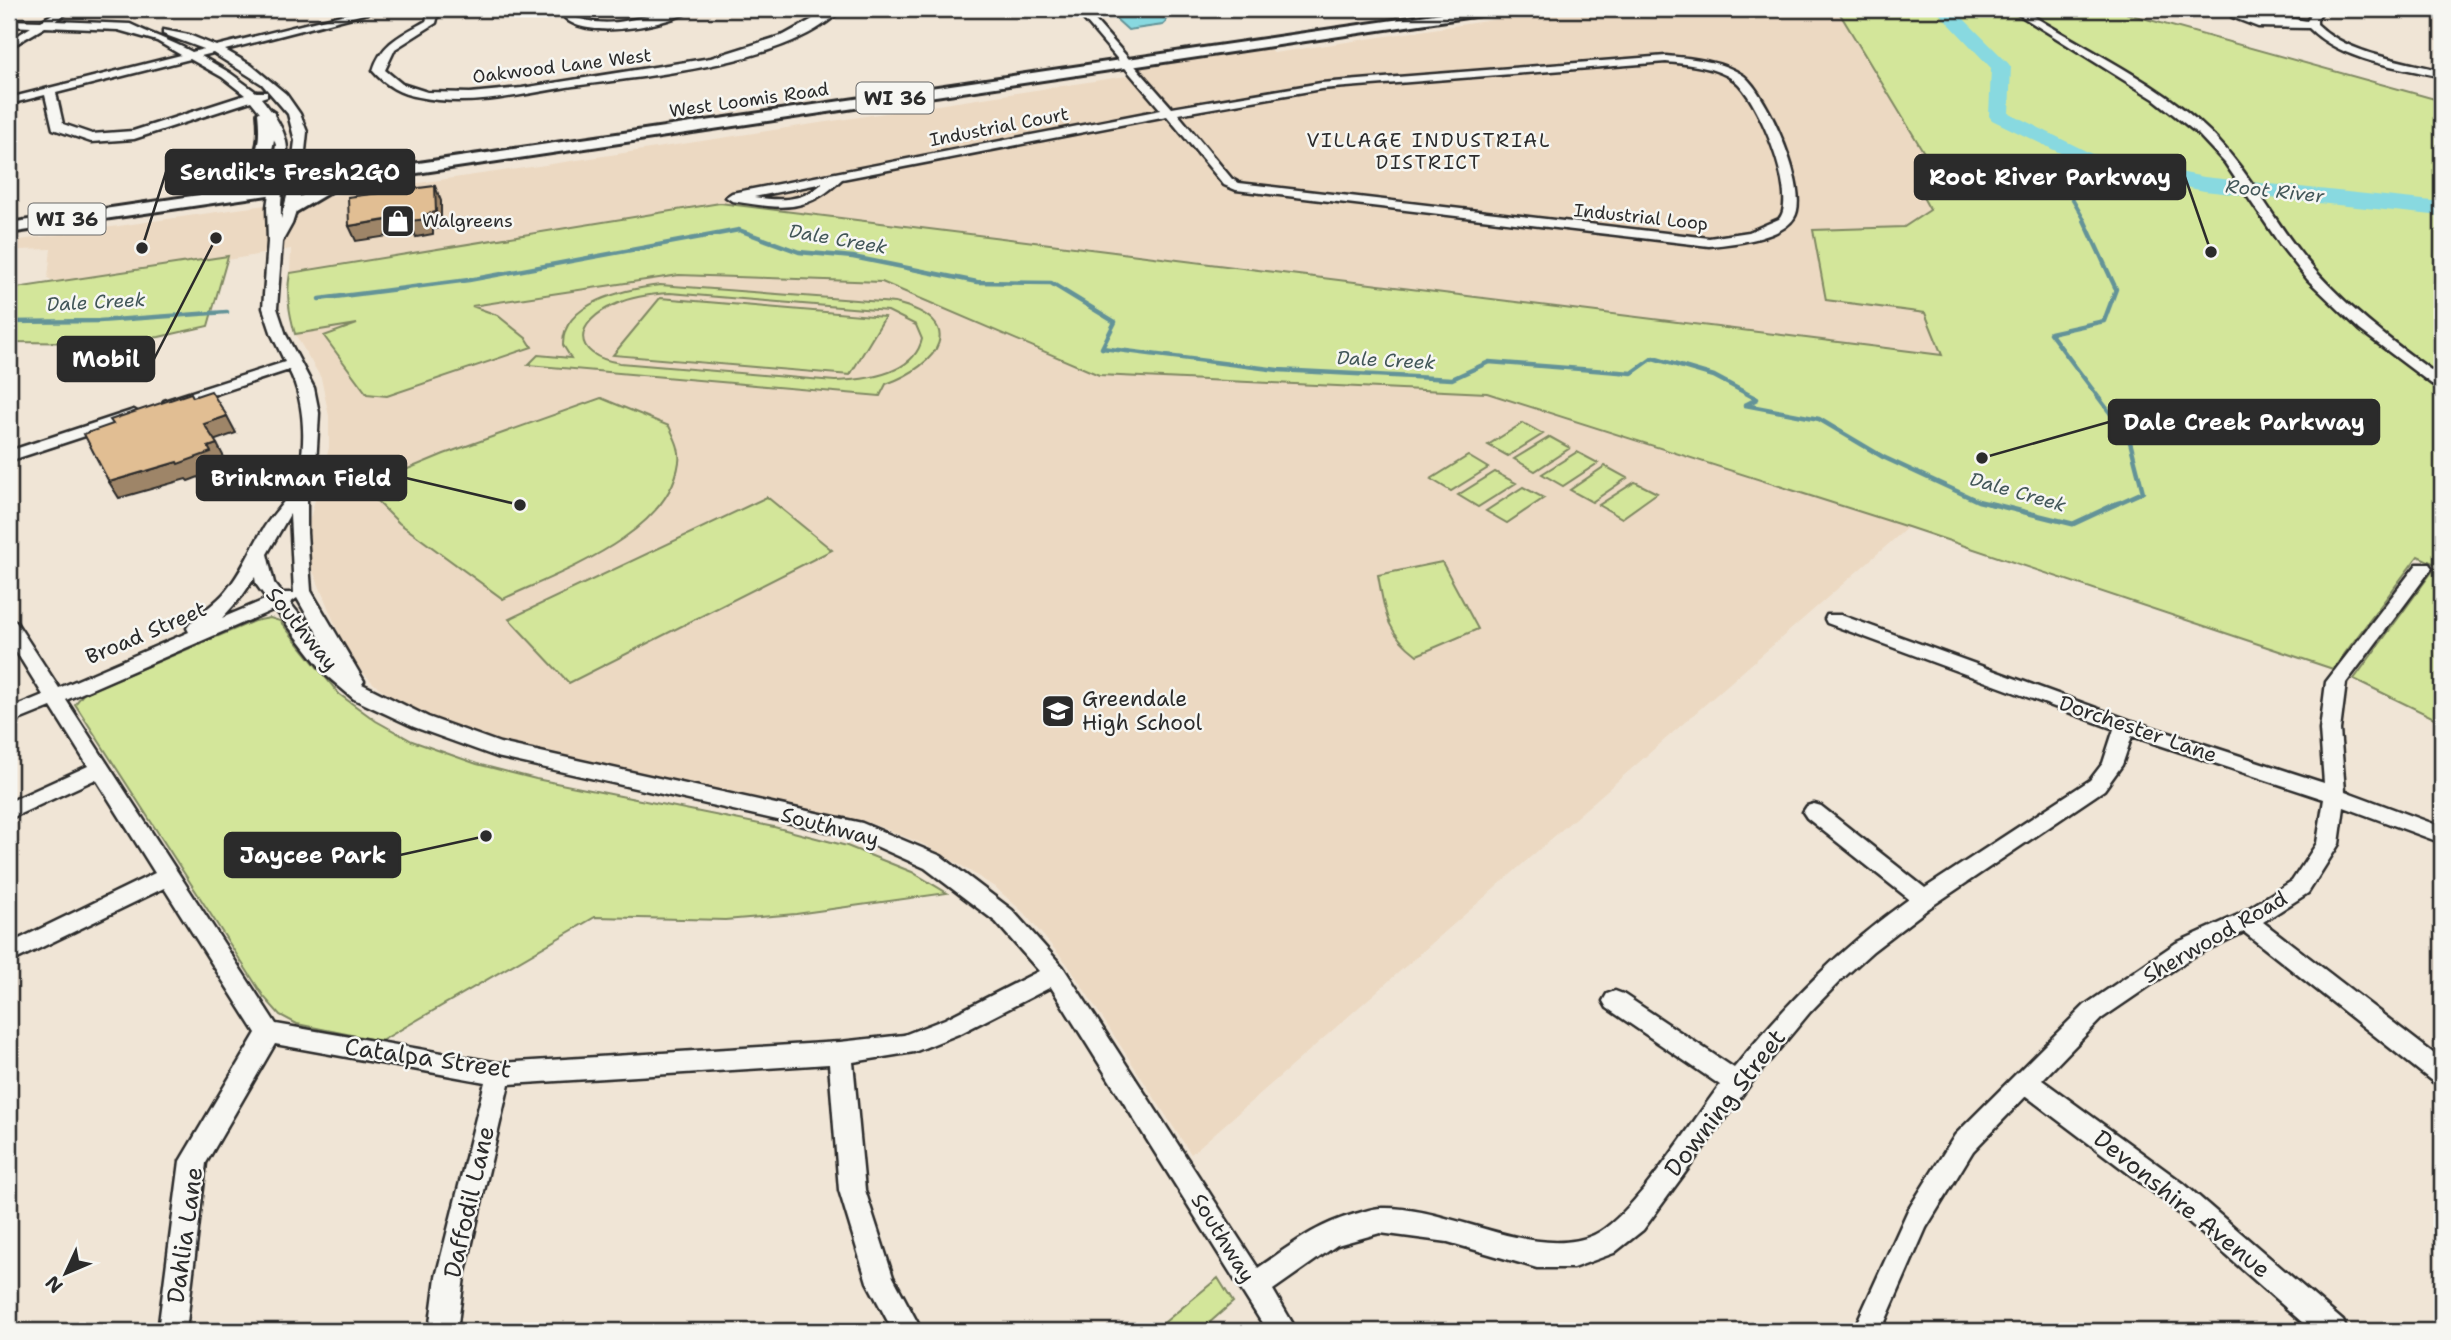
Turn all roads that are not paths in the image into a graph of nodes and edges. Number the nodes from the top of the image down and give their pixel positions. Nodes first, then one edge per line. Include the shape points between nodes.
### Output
1 (68, 9) edge
2 (378, 9) edge
3 (429, 9) edge
4 (569, 9) edge
5 (690, 9) edge
6 (837, 9) edge
7 (1080, 9) edge
8 (1400, 9) edge
9 (1494, 9) edge
10 (2015, 9) edge
11 (2319, 9) edge
12 (1457, 11) edge
13 (1379, 12) junction
14 (9, 23) edge
15 (42, 23) junction
16 (2296, 23) dead end
17 (2312, 25) junction
18 (117, 26) junction
19 (278, 34) junction
20 (9, 45) edge
21 (217, 49) junction
22 (1113, 50) junction
23 (193, 55) junction
24 (237, 62) junction
25 (1124, 64) junction
26 (2442, 74) edge
27 (50, 90) junction
28 (274, 91) junction
29 (253, 96) junction
30 (9, 101) edge
31 (853, 104) junction
32 (1167, 112) junction
33 (266, 113) junction
34 (838, 176) junction
35 (298, 179) junction
36 (343, 180) junction
37 (279, 181) junction
38 (225, 182) junction
39 (291, 210) junction
40 (9, 212) edge
41 (9, 226) edge
42 (275, 242) junction
43 (293, 363) junction
44 (2442, 385) edge
45 (9, 456) edge
46 (299, 492) junction
47 (259, 555) junction
48 (2423, 568) dead end
49 (302, 591) junction
50 (278, 601) junction
51 (1834, 619) dead end
52 (10, 630) edge
53 (142, 660) junction
54 (361, 694) junction
55 (53, 698) junction
56 (9, 717) edge
57 (2125, 726) junction
58 (100, 769) junction
59 (2335, 795) junction
60 (9, 811) edge
61 (1814, 812) dead end
62 (2442, 835) edge
63 (168, 876) junction
64 (1923, 898) junction
65 (2246, 920) junction
66 (9, 954) edge
67 (1055, 974) junction
68 (1615, 1001) dead end
69 (269, 1033) junction
70 (840, 1053) junction
71 (499, 1074) junction
72 (2442, 1074) edge
73 (2026, 1082) junction
74 (1738, 1084) junction
75 (1254, 1287) junction
76 (172, 1331) edge
77 (443, 1331) edge
78 (908, 1331) edge
79 (1283, 1331) edge
80 (1867, 1331) edge
81 (2333, 1331) edge

1 - 15 street
2 - 19 street
3 - 6 street, Oakwood Lane West via 431,23 395,43 381,56 379,71 389,83 406,91 434,96 499,93 712,61 797,34
4 - 5 street via 570,19 591,26 649,20
7 - 22 street, Industrial Loop
8 - 13 main road, West Loomis Road / WI 36
9 - 12 main road, West Loomis Road / WI 36
10 - 44 street via 2171,105 2204,133 2233,166 2298,260 2374,334
11 - 17 street
12 - 25 main road, West Loomis Road / WI 36
13 - 22 main road, West Loomis Road / WI 36
13 - 25 main road via 1135,55
14 - 15 street
15 - 18 street
15 - 20 street
16 - 17 street
17 - 26 street via 2344,46
18 - 21 street, Southway via 166,32
18 - 23 street, Southway via 161,39
19 - 21 street
19 - 24 street via 246,48
21 - 23 street
21 - 24 street, Southway
22 - 25 street, Industrial Loop
22 - 31 main road via 1102,60 915,89
22 - 35 main road, West Loomis Road / WI 36 via 559,132 446,157
23 - 27 street
23 - 29 street, Southway
24 - 28 street, Southway
25 - 31 main road, West Loomis Road / WI 36
25 - 32 street, Industrial Loop
27 - 29 street via 57,126 91,138 134,135
27 - 30 street
28 - 29 street
28 - 35 street, Southway via 301,130
29 - 33 street, Southway
31 - 36 main road, West Loomis Road / WI 36
32 - 32 street, Industrial Loop via 1228,182 1248,188 1709,242 1766,231 1788,218 1793,205 1787,175 1753,92 1721,71 1680,61 1639,59 1347,82
32 - 34 street, Industrial Court
33 - 37 street, Southway via 274,121 282,145
33 - 38 main road via 269,137 264,156 247,173
34 - 34 street, Industrial Court via 825,179 732,197 799,203 816,197
35 - 36 main road, West Loomis Road / WI 36
35 - 37 main road, West Loomis Road / WI 36
35 - 39 street, Southway
36 - 39 main road
37 - 38 main road, West Loomis Road / WI 36
37 - 41 main road
37 - 42 street, Southway
38 - 40 main road, West Loomis Road / WI 36
39 - 42 street, Southway
42 - 43 street, Southway via 270,308
43 - 45 street
43 - 46 street, Southway via 306,388 311,413 308,465
46 - 47 street, Southway
46 - 49 street, Southway
47 - 50 street, Southway via 265,584
47 - 53 street, Southway via 226,606
48 - 59 street, Sherwood Road via 2336,682 2330,730
49 - 50 street, Broad Street
49 - 54 street, Southway
50 - 53 street, Broad Street
50 - 54 street, Southway via 334,671
51 - 57 street, Dorchester Lane
52 - 55 street
53 - 55 street, Broad Street
54 - 67 street, Southway via 497,750 862,831 933,862 1004,916
55 - 56 street, Broad Street
55 - 58 street
57 - 59 street, Dorchester Lane
57 - 64 street, Downing Street via 2112,765 2097,785
58 - 60 street
58 - 63 street
59 - 62 street, Dorchester Lane
59 - 65 street, Sherwood Road via 2328,844 2300,887
61 - 64 street
63 - 66 street
63 - 69 street
64 - 74 street, Downing Street via 1809,995
65 - 72 street
65 - 73 street, Sherwood Road via 2184,950 2093,1012
67 - 70 street, Catalpa Street via 954,1026 905,1045
67 - 75 street, Southway
68 - 74 street
69 - 71 street, Catalpa Street
69 - 76 street, Dahlia Lane via 193,1161
70 - 71 street, Catalpa Street
70 - 78 street via 852,1190 881,1282
71 - 77 street, Daffodil Lane via 450,1276
73 - 80 street, Sherwood Road via 1964,1143 1917,1219
73 - 81 street, Devonshire Avenue via 2174,1192
74 - 75 street, Downing Street via 1634,1221 1604,1244 1573,1255 1537,1255 1448,1229 1380,1220 1330,1234
75 - 79 street, Southway

